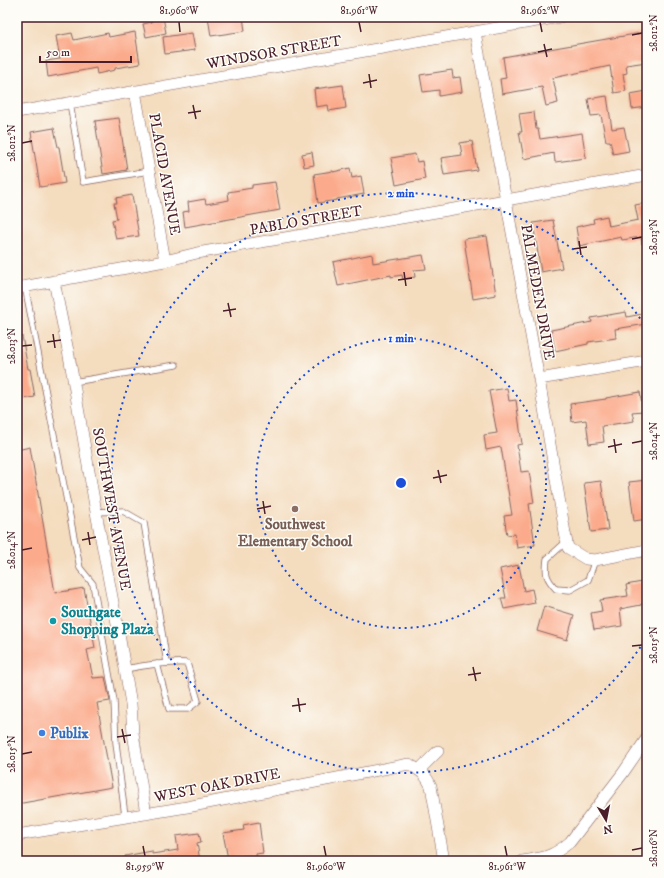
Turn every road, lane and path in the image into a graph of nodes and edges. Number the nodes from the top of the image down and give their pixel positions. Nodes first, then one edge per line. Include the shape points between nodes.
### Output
1 (560, 17) edge
2 (475, 32) junction
3 (135, 91) junction
4 (70, 102) junction
5 (17, 112) edge
6 (149, 171) junction
7 (647, 175) edge
8 (506, 200) junction
9 (165, 261) junction
10 (54, 281) junction
11 (21, 287) edge
12 (647, 361) edge
13 (176, 365) dead end
14 (539, 379) junction
15 (73, 382) junction
16 (96, 512) junction
17 (567, 540) junction
18 (647, 550) edge
19 (595, 560) junction
20 (167, 663) junction
21 (157, 664) junction
22 (125, 669) junction
23 (647, 738) edge
24 (438, 751) dead end
25 (419, 770) junction
26 (146, 814) junction
27 (125, 816) junction
28 (17, 835) edge
29 (444, 861) edge
30 (522, 861) edge

1 - 2 street, WINDSOR STREET
2 - 3 street, WINDSOR STREET
2 - 8 street, PALMEDEN DRIVE
3 - 4 street, WINDSOR STREET
3 - 6 street, PLACID AVENUE
4 - 5 street, WINDSOR STREET
4 - 6 lane via 83,182
6 - 9 street, PLACID AVENUE
7 - 8 street, PABLO STREET
8 - 9 street, PABLO STREET via 197,253
8 - 14 street, PALMEDEN DRIVE
9 - 10 street, PABLO STREET
10 - 11 street, PABLO STREET
10 - 15 street, SOUTHWEST AVENUE
11 - 27 lane via 80,568 93,584 114,701 116,743
12 - 14 street
13 - 15 lane
14 - 17 street, PALMEDEN DRIVE
15 - 16 street, SOUTHWEST AVENUE
16 - 20 lane via 123,511 144,523
16 - 22 street, SOUTHWEST AVENUE
17 - 19 street, PALMEDEN DRIVE via 568,548 576,554
17 - 19 lane via 547,559 545,571 549,582 556,589 570,590 588,580
18 - 19 street
20 - 21 lane
20 - 21 lane via 187,663 198,700 188,709 169,709
21 - 22 lane
22 - 26 street, SOUTHWEST AVENUE
23 - 30 street via 614,786 570,842 549,856
24 - 25 street
25 - 26 street, WEST OAK DRIVE via 409,764 394,766
25 - 29 street via 427,777 431,786
26 - 27 street, WEST OAK DRIVE
27 - 28 street, WEST OAK DRIVE

